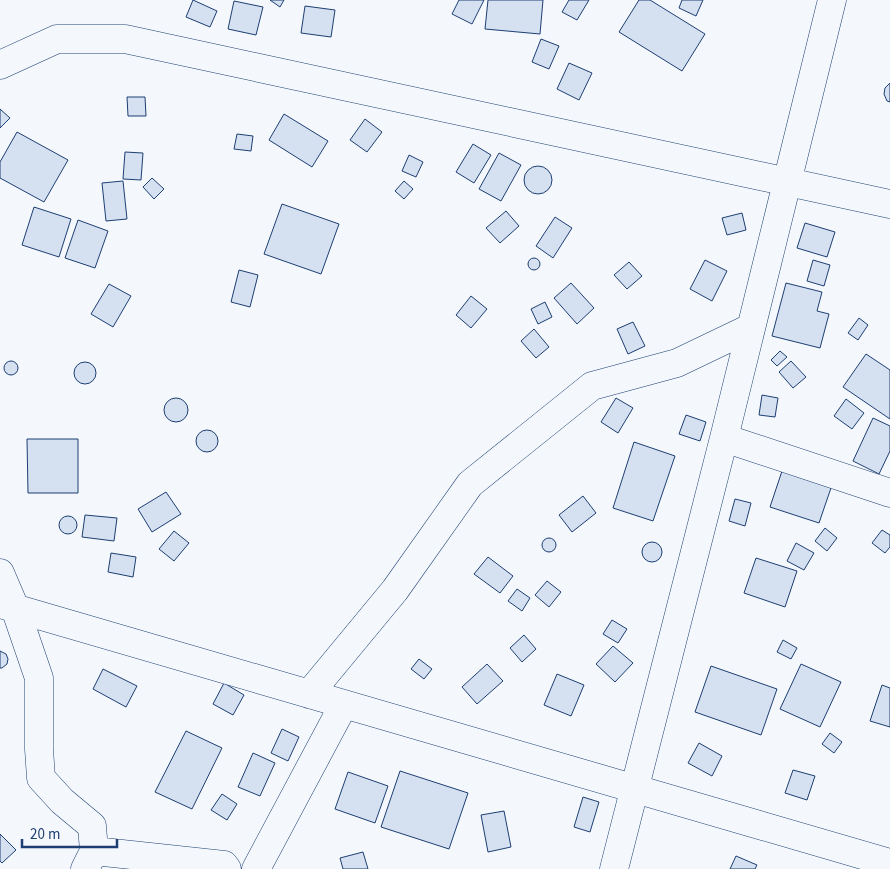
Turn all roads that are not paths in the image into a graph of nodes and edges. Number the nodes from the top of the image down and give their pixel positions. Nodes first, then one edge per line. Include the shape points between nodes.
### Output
1 (832, 0) edge
2 (0, 66) edge
3 (786, 182) junction
4 (890, 204) edge
5 (750, 328) junction
6 (724, 438) junction
7 (890, 493) edge
8 (0, 573) edge
9 (7, 606) edge
10 (309, 694) junction
11 (344, 704) junction
12 (634, 788) junction
13 (89, 860) edge
14 (890, 863) edge
15 (227, 869) edge
16 (256, 869) edge
17 (614, 869) edge

1 - 3 street
2 - 3 street via 57,39 124,39
3 - 4 street
3 - 5 street
5 - 6 street
5 - 10 street via 677,362 592,386 470,484 395,590
6 - 7 street
6 - 12 street
8 - 9 street
9 - 10 street
9 - 13 street via 39,678 41,778 92,826
10 - 11 street
11 - 12 street
11 - 16 street
12 - 14 street
12 - 17 street
13 - 15 street via 224,865

